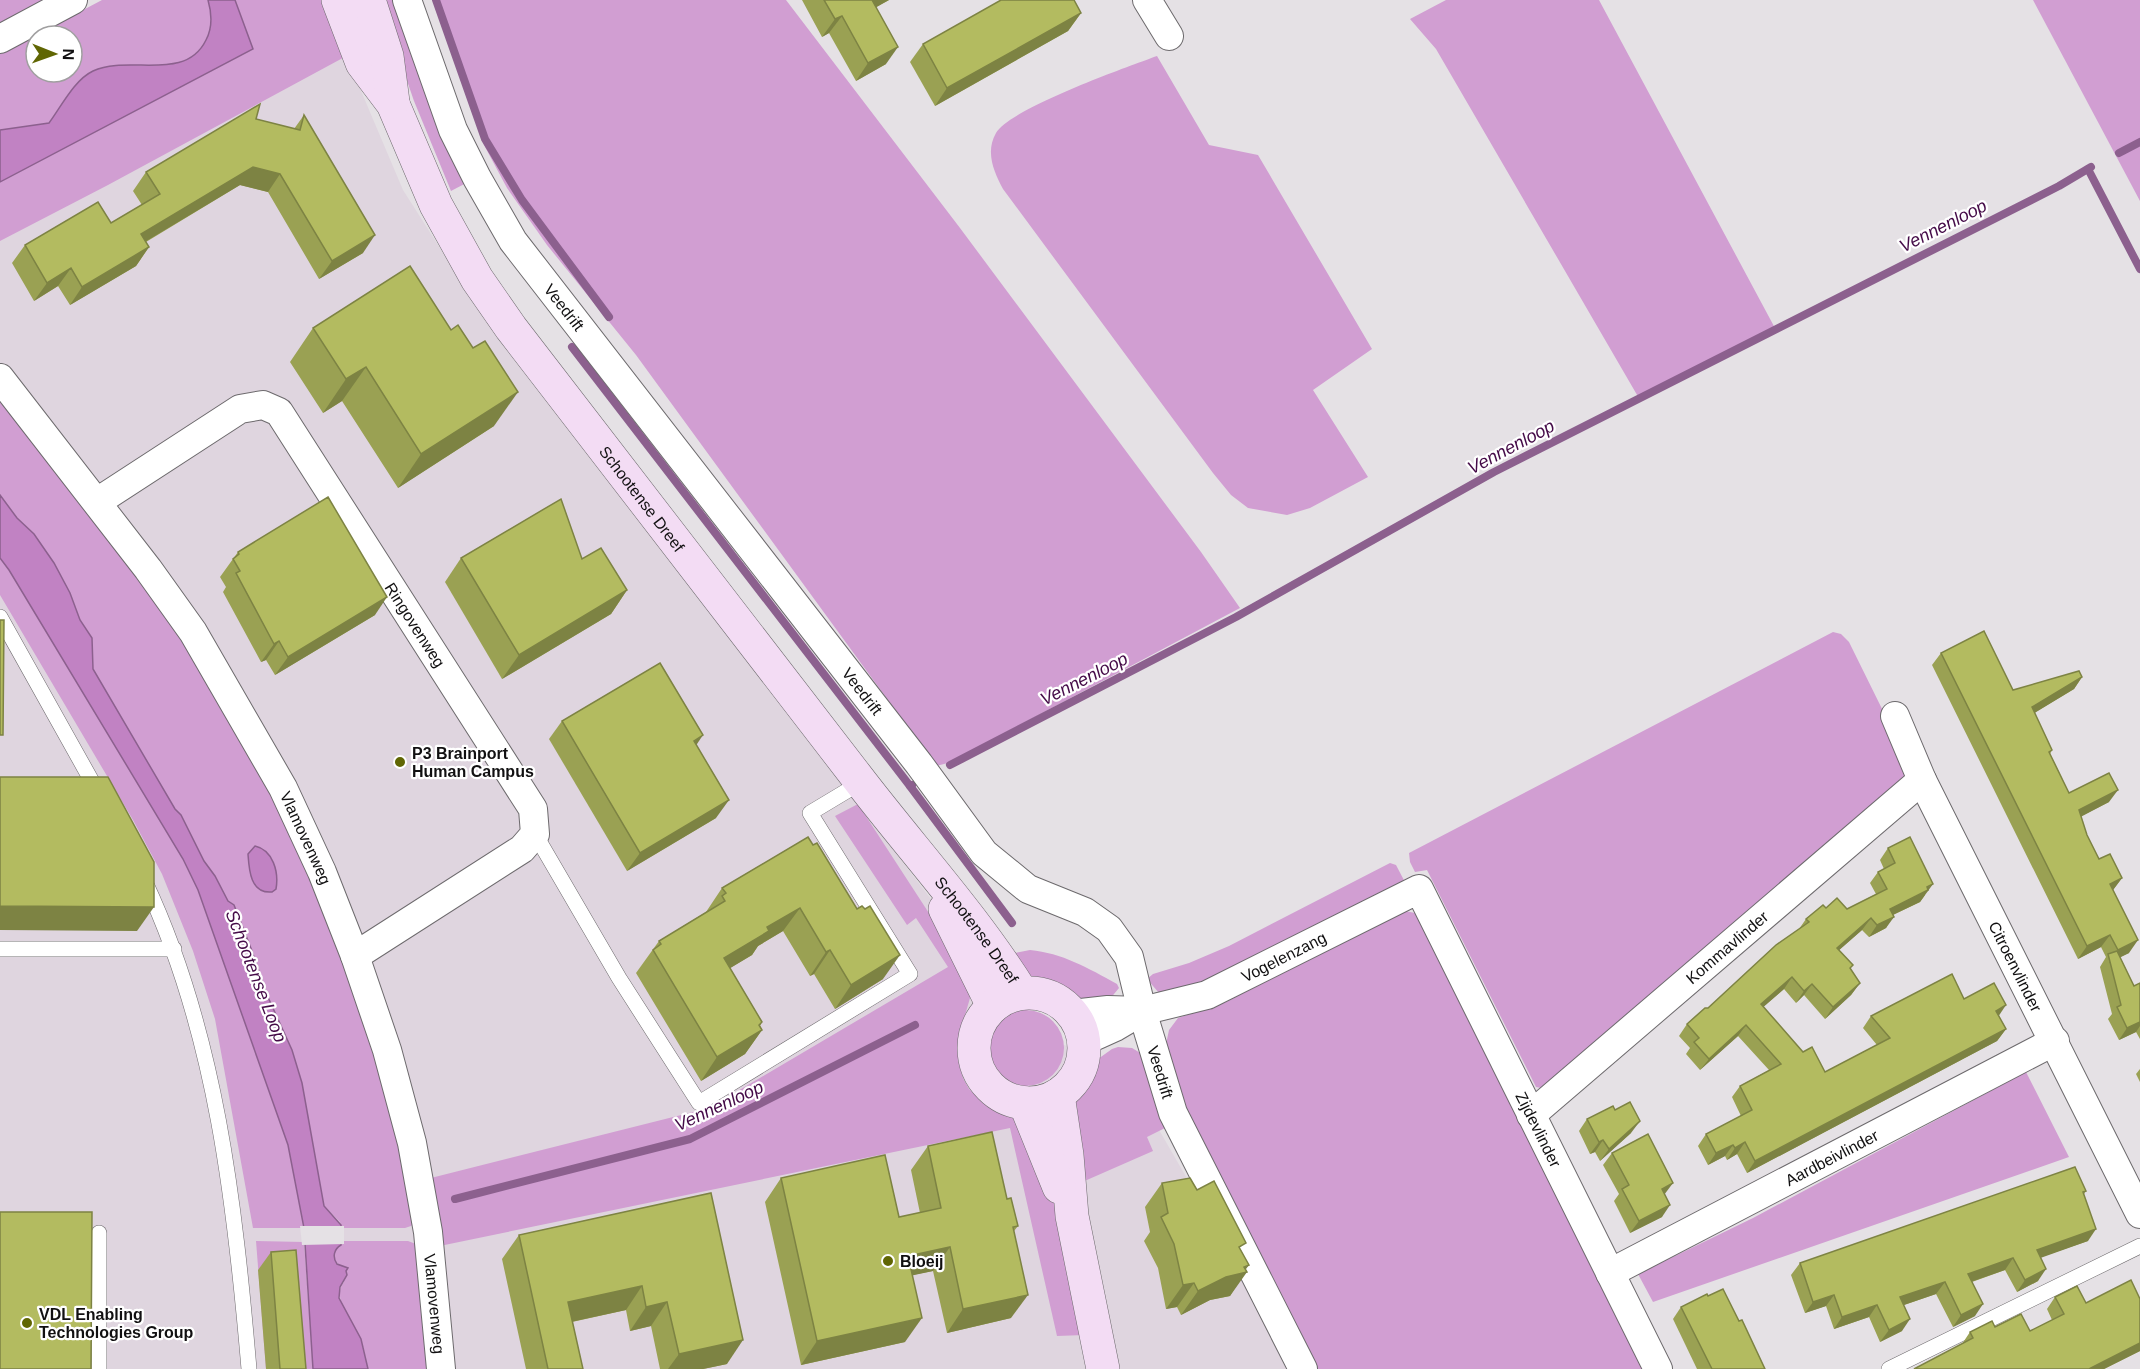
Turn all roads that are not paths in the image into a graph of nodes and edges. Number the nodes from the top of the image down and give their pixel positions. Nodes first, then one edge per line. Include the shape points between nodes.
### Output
1 (73, 0) edge
2 (338, 0) edge
3 (369, 0) edge
4 (407, 0) edge
5 (1147, 0) edge
6 (1169, 36) dead end
7 (0, 39) edge
8 (393, 104) junction
9 (0, 378) edge
10 (97, 502) junction
11 (0, 617) edge
12 (1895, 716) dead end
13 (1922, 780) junction
14 (861, 783) junction
15 (105, 804) edge
16 (535, 834) junction
17 (929, 869) junction
18 (141, 873) edge
19 (1419, 889) joint
20 (0, 949) edge
21 (174, 949) junction
22 (355, 956) junction
23 (1022, 993) junction
24 (993, 1006) junction
25 (1142, 1011) junction
26 (1078, 1028) junction
27 (2055, 1041) junction
28 (1058, 1095) junction
29 (1025, 1103) junction
30 (1531, 1115) junction
31 (2140, 1214) edge
32 (1072, 1215) junction
33 (99, 1233) dead end
34 (2140, 1245) edge
35 (1610, 1272) junction
36 (99, 1369) edge
37 (249, 1369) edge
38 (441, 1369) edge
39 (1103, 1369) edge
40 (1303, 1369) edge
41 (1658, 1369) edge
42 (1888, 1369) edge

1 - 7 street
2 - 8 street, Schootense Dreef via 362,63
3 - 8 street, Schootense Dreef via 387,56
4 - 25 street, Veedrift via 453,130 513,241 984,853 1028,889 1085,912 1109,929 1129,957
5 - 6 street
8 - 14 street, Schootense Dreef via 436,205 477,279 510,328
9 - 10 street, Vlamovenweg
10 - 16 street, Ringovenweg via 240,409 263,405 279,412 533,808
10 - 22 street, Vlamovenweg via 193,632 283,788
11 - 15 lane via 88,785
12 - 13 street, Citroenvlinder
13 - 27 street, Citroenvlinder
13 - 30 street, Kommavlinder
14 - 16 lane via 810,813 910,974 699,1103
14 - 17 street, Schootense Dreef
16 - 22 street via 522,849
17 - 23 street, Schootense Dreef via 990,943
17 - 24 street, Schootense Dreef
18 - 21 lane
19 - 25 street, Vogelenzang via 1207,995
19 - 30 street, Zijdevlinder
20 - 21 lane
21 - 37 lane via 216,1106 236,1234
22 - 38 street, Vlamovenweg via 387,1050 412,1143 428,1232
23 - 24 street
23 - 26 street via 1041,994 1059,1001
24 - 29 street via 980,1023 974,1044 977,1065 987,1084 1005,1097
25 - 26 street, Vogelenzang via 1115,1027
25 - 40 street, Veedrift via 1173,1113
26 - 28 street via 1084,1057 1079,1072
27 - 31 street, Citroenvlinder
27 - 35 street, Aardbeivlinder
28 - 29 street via 1042,1102
28 - 32 street
29 - 32 street
30 - 35 street, Zijdevlinder
32 - 39 street
33 - 36 lane
34 - 42 lane
35 - 41 street, Zijdevlinder

